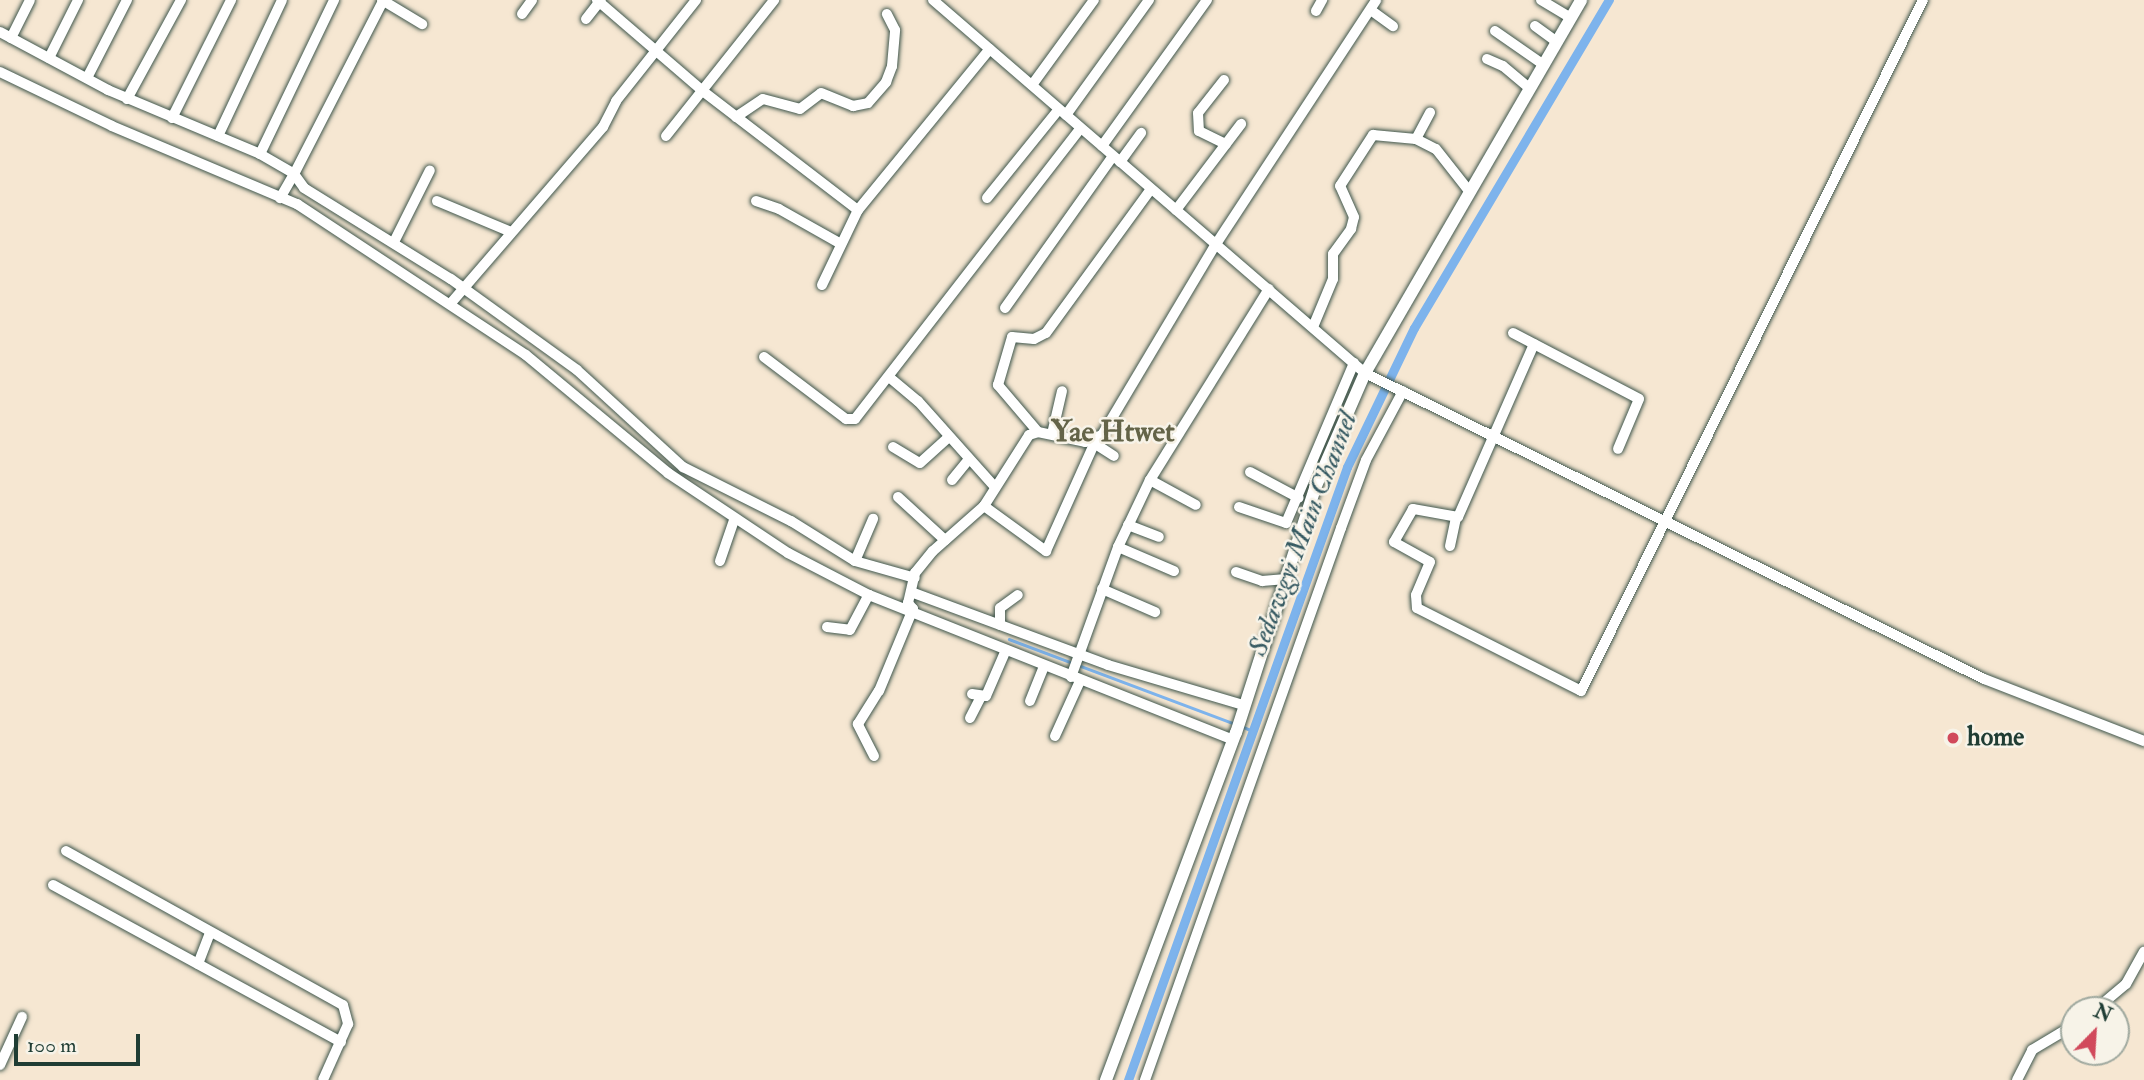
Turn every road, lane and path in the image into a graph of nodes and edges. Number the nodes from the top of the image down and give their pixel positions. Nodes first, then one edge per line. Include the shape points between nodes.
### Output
1 (30, 0) edge
2 (78, 0) edge
3 (127, 0) edge
4 (181, 0) edge
5 (231, 0) edge
6 (282, 0) edge
7 (334, 0) edge
8 (383, 0) edge
9 (532, 0) edge
10 (696, 0) edge
11 (774, 0) edge
12 (933, 0) edge
13 (1094, 0) edge
14 (1149, 0) edge
15 (1207, 0) edge
16 (1322, 0) edge
17 (1376, 0) edge
18 (1541, 0) edge
19 (1581, 0) edge
20 (1923, 0) edge
21 (599, 1) edge
22 (397, 3) edge
23 (1316, 10) dead end
24 (1372, 11) junction
25 (522, 14) dead end
26 (887, 14) dead end
27 (1571, 18) junction
28 (586, 19) dead end
29 (422, 24) dead end
30 (1393, 26) dead end
31 (1535, 26) dead end
32 (1496, 31) dead end
33 (0, 32) edge
34 (11, 38) junction
35 (1557, 42) junction
36 (658, 48) junction
37 (990, 49) junction
38 (49, 58) junction
39 (1487, 59) dead end
40 (1544, 65) junction
41 (0, 72) edge
42 (87, 78) junction
43 (1224, 80) dead end
44 (1032, 85) junction
45 (1530, 89) junction
46 (704, 92) junction
47 (127, 99) junction
48 (1062, 112) junction
49 (1430, 113) dead end
50 (736, 117) junction
51 (172, 118) junction
52 (1241, 124) dead end
53 (1081, 128) junction
54 (1141, 133) dead end
55 (218, 136) junction
56 (666, 136) dead end
57 (1416, 139) junction
58 (1226, 144) junction
59 (1102, 146) junction
60 (260, 154) junction
61 (1117, 159) junction
62 (430, 170) dead end
63 (291, 177) junction
64 (1152, 189) junction
65 (1469, 191) junction
66 (282, 195) junction
67 (986, 198) dead end
68 (437, 201) dead end
69 (756, 201) dead end
70 (859, 210) junction
71 (1176, 210) junction
72 (511, 232) junction
73 (394, 242) junction
74 (841, 244) junction
75 (1216, 244) junction
76 (822, 285) dead end
77 (463, 288) junction
78 (1269, 289) junction
79 (451, 303) junction
80 (1005, 308) dead end
81 (1313, 327) junction
82 (1513, 333) dead end
83 (1534, 344) junction
84 (764, 357) dead end
85 (1354, 363) junction
86 (1369, 375) junction
87 (889, 377) junction
88 (1400, 390) junction
89 (1062, 391) dead end
90 (603, 395) junction
91 (589, 407) junction
92 (1032, 411) dead end
93 (1037, 429) junction
94 (1052, 434) junction
95 (1490, 435) junction
96 (948, 438) junction
97 (1096, 442) junction
98 (893, 447) dead end
99 (1618, 449) dead end
100 (1114, 456) dead end
101 (968, 460) junction
102 (1250, 472) dead end
103 (952, 480) dead end
104 (1150, 480) junction
105 (1301, 481) junction
106 (995, 487) junction
107 (1315, 488) junction
108 (898, 498) dead end
109 (1299, 498) junction
110 (1196, 505) dead end
111 (984, 506) junction
112 (1239, 507) dead end
113 (1456, 518) junction
114 (873, 519) dead end
115 (734, 520) junction
116 (1666, 521) junction
117 (1128, 525) junction
118 (1159, 537) dead end
119 (945, 540) junction
120 (1450, 545) dead end
121 (1118, 547) junction
122 (720, 561) dead end
123 (855, 561) junction
124 (1174, 571) dead end
125 (1236, 572) dead end
126 (915, 578) junction
127 (1283, 579) junction
128 (1102, 589) junction
129 (869, 595) junction
130 (1018, 595) dead end
131 (911, 600) junction
132 (1154, 612) dead end
133 (1000, 625) junction
134 (827, 627) dead end
135 (1005, 652) junction
136 (1078, 657) junction
137 (1044, 667) junction
138 (1075, 677) junction
139 (1030, 701) dead end
140 (1242, 712) junction
141 (970, 718) dead end
142 (1055, 736) dead end
143 (1234, 736) junction
144 (2144, 741) edge
145 (874, 756) dead end
146 (66, 851) dead end
147 (53, 885) dead end
148 (210, 933) junction
149 (2144, 952) edge
150 (198, 964) junction
151 (2112, 996) edge
152 (22, 1017) dead end
153 (2060, 1033) edge
154 (341, 1042) junction
155 (0, 1065) edge
156 (323, 1080) edge
157 (1106, 1080) edge
158 (1145, 1080) edge
159 (2017, 1080) edge

1 - 34 street
2 - 38 street
3 - 42 street
4 - 47 street
5 - 51 street
6 - 55 street
7 - 60 street
8 - 22 street
8 - 63 street
9 - 25 street
10 - 36 street
11 - 46 street
12 - 37 street
13 - 44 street
14 - 48 street
15 - 59 street
16 - 23 street
17 - 24 street
18 - 27 street
19 - 27 street
20 - 116 street
21 - 28 street
21 - 36 street
22 - 29 street
24 - 30 street
24 - 75 street
26 - 50 street via 895,30 892,65 887,82 868,103 853,106 821,93 800,109 763,99
27 - 35 street
31 - 35 street
32 - 40 street
33 - 34 street
34 - 38 street
35 - 40 street
36 - 46 street
36 - 72 street via 616,101 603,127
37 - 44 street
37 - 70 street
38 - 42 street
39 - 45 street
40 - 45 street
41 - 66 street
42 - 47 street
43 - 58 street via 1198,113 1199,131
44 - 48 street
45 - 65 street
46 - 50 street
46 - 56 street
47 - 51 street
48 - 53 street
48 - 67 street
49 - 57 street
50 - 70 street
51 - 55 street
52 - 58 street
53 - 59 street
53 - 87 street
54 - 61 street
55 - 60 street
57 - 65 street via 1436,149
57 - 81 street via 1373,135 1345,175 1340,186 1354,217 1333,254 1333,279
58 - 71 street
59 - 61 street
60 - 63 street
61 - 64 street
61 - 80 street
62 - 73 street
63 - 66 street
63 - 73 street
64 - 71 street
64 - 93 street via 1046,332 1034,339 1012,337 998,386
65 - 86 street
66 - 79 street
68 - 72 street
69 - 74 street
70 - 74 street
71 - 75 street
72 - 77 street
73 - 77 street
74 - 76 street
75 - 78 street
75 - 97 street
77 - 79 street
77 - 90 street via 577,370
78 - 81 street
78 - 104 street
79 - 91 street via 526,355
81 - 85 street
82 - 83 street
83 - 95 street
83 - 99 street via 1639,399
84 - 87 street via 850,420
85 - 86 street
85 - 105 street
86 - 88 street
86 - 107 street
87 - 96 street via 918,401
88 - 95 street
88 - 158 street via 1366,460
89 - 94 street
90 - 91 street
90 - 123 street via 683,467 790,521
91 - 115 street
92 - 93 street
93 - 94 street
93 - 106 street via 1024,440
94 - 97 street
95 - 113 street
95 - 116 street
96 - 98 street via 920,463
96 - 101 street
97 - 100 street
97 - 111 street via 1046,551
101 - 103 street
101 - 106 street
102 - 109 street
104 - 110 street
104 - 117 street
105 - 107 street
105 - 109 street
106 - 111 street
107 - 127 street
108 - 119 street
109 - 112 street via 1286,523
111 - 119 street
113 - 116 street via 1410,511 1394,542 1430,562 1416,595 1417,608 1581,691
113 - 120 street
114 - 123 street
115 - 122 street
115 - 129 street
116 - 144 street via 1984,678
117 - 118 street
117 - 121 street
119 - 126 street
121 - 124 street
121 - 128 street
123 - 126 street
125 - 127 street via 1262,581
126 - 131 street
127 - 140 street
128 - 132 street
128 - 136 street
129 - 131 street
129 - 134 street via 850,630
130 - 133 street via 1000,608
131 - 133 street
131 - 135 street
131 - 145 street via 879,691 859,721
133 - 136 street
135 - 137 street
135 - 141 street via 986,696 976,696
136 - 138 street
136 - 140 street
137 - 138 street
137 - 139 street
138 - 142 street
138 - 143 street
140 - 143 street
143 - 157 street
146 - 148 street
147 - 150 street
148 - 150 street
148 - 154 street via 343,1005 348,1024
149 - 151 street via 2126,984
150 - 154 street
152 - 155 street
153 - 159 street via 2032,1050
154 - 156 street

